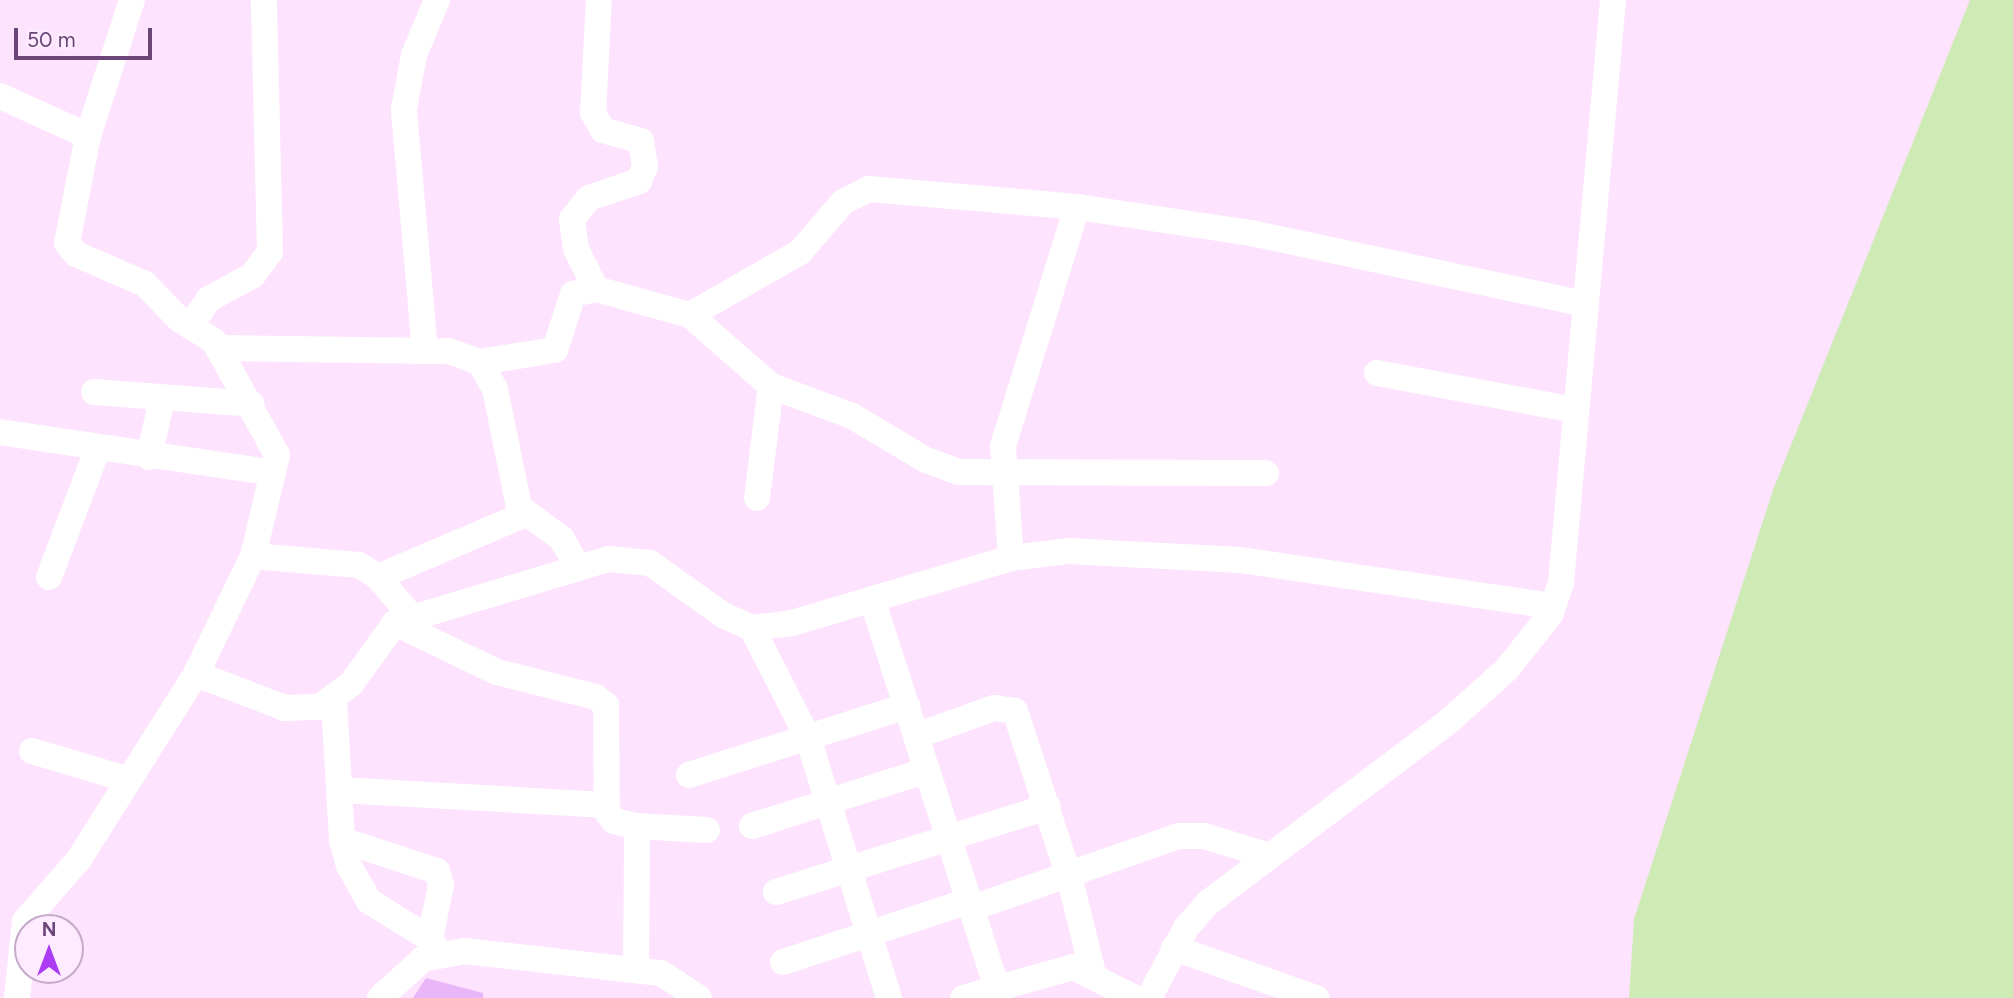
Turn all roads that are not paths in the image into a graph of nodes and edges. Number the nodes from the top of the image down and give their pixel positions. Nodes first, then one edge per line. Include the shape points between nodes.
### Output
1 (132, 0) edge
2 (264, 0) edge
3 (437, 0) edge
4 (599, 0) edge
5 (1613, 0) edge
6 (0, 96) edge
7 (88, 136) junction
8 (1077, 207) junction
9 (596, 289) junction
10 (1585, 304) junction
11 (690, 315) junction
12 (190, 326) junction
13 (221, 348) junction
14 (425, 351) junction
15 (480, 362) junction
16 (1377, 373) dead end
17 (771, 386) junction
18 (94, 392) dead end
19 (162, 400) junction
20 (252, 404) junction
21 (1575, 410) junction
22 (0, 432) edge
23 (98, 448) junction
24 (149, 457) junction
25 (1266, 473) dead end
26 (273, 474) junction
27 (1002, 475) junction
28 (757, 498) dead end
29 (526, 514) junction
30 (253, 556) junction
31 (1011, 558) junction
32 (578, 568) junction
33 (49, 577) dead end
34 (378, 577) junction
35 (872, 599) junction
36 (1553, 606) junction
37 (403, 620) junction
38 (752, 628) junction
39 (196, 674) junction
40 (334, 701) junction
41 (907, 706) junction
42 (916, 736) junction
43 (808, 738) junction
44 (33, 751) dead end
45 (927, 770) junction
46 (689, 775) dead end
47 (129, 780) junction
48 (339, 790) junction
49 (828, 802) junction
50 (607, 805) junction
51 (1048, 807) junction
52 (635, 826) junction
53 (752, 826) dead end
54 (707, 830) dead end
55 (949, 838) junction
56 (342, 840) junction
57 (1267, 855) junction
58 (849, 869) junction
59 (1069, 876) junction
60 (776, 892) dead end
61 (970, 904) junction
62 (869, 933) junction
63 (434, 946) junction
64 (1174, 948) junction
65 (783, 962) dead end
66 (636, 969) junction
67 (1093, 973) junction
68 (997, 988) junction
69 (17, 998) edge
70 (380, 998) edge
71 (699, 998) edge
72 (889, 998) edge
73 (963, 998) edge
74 (1135, 998) edge
75 (1149, 998) edge
76 (1316, 998) edge

1 - 7 street
2 - 12 street via 270,252 253,275 209,299
3 - 14 street via 414,55 404,109
4 - 9 street via 593,113 603,130 641,141 645,166 639,181 589,198 572,219 576,249
5 - 10 street
6 - 7 street
7 - 12 street via 67,243 76,254 145,284
8 - 10 street via 1251,233
8 - 11 street via 884,189 855,192 800,252
8 - 27 street via 1006,432
9 - 11 street
9 - 15 street via 573,294 555,351
10 - 21 street
11 - 17 street
12 - 13 street
13 - 14 street
13 - 20 street
14 - 15 street via 466,354
15 - 29 street via 495,389 512,484
16 - 21 street
17 - 27 street via 852,416 942,467
17 - 28 street
18 - 19 street
19 - 20 street
19 - 24 street
20 - 26 street via 276,447
21 - 36 street via 1561,583
22 - 23 street
23 - 24 street
23 - 33 street
24 - 26 street
25 - 27 street
26 - 30 street
27 - 31 street
29 - 32 street via 562,539
29 - 34 street
30 - 34 street via 340,560
30 - 39 street
31 - 35 street
31 - 36 street via 1068,551 1240,560
32 - 37 street
32 - 38 street via 609,559 650,563 723,615
34 - 37 street
35 - 38 street via 792,623
35 - 41 street
36 - 57 street via 1535,638 1449,721
37 - 40 street
37 - 50 street via 496,672 603,701 608,712
38 - 43 street
39 - 40 street via 285,708
39 - 47 street
40 - 48 street
41 - 42 street
41 - 43 street
42 - 45 street
42 - 51 street via 1010,708 1019,718
43 - 46 street
43 - 49 street
44 - 47 street
45 - 49 street
45 - 55 street
47 - 69 street via 79,859 25,921
48 - 50 street
48 - 56 street
49 - 53 street
49 - 58 street
50 - 52 street via 610,818
51 - 55 street
51 - 59 street
52 - 54 street
52 - 66 street
55 - 58 street
55 - 61 street
56 - 63 street via 369,901
56 - 63 street via 437,871 441,885
57 - 59 street via 1191,834
57 - 64 street via 1209,902
58 - 60 street
58 - 62 street
59 - 61 street
59 - 67 street
61 - 62 street
61 - 68 street
62 - 65 street
62 - 72 street
63 - 66 street
63 - 70 street
64 - 75 street
64 - 76 street
66 - 71 street via 661,973
67 - 68 street via 1073,967
67 - 74 street
68 - 73 street

